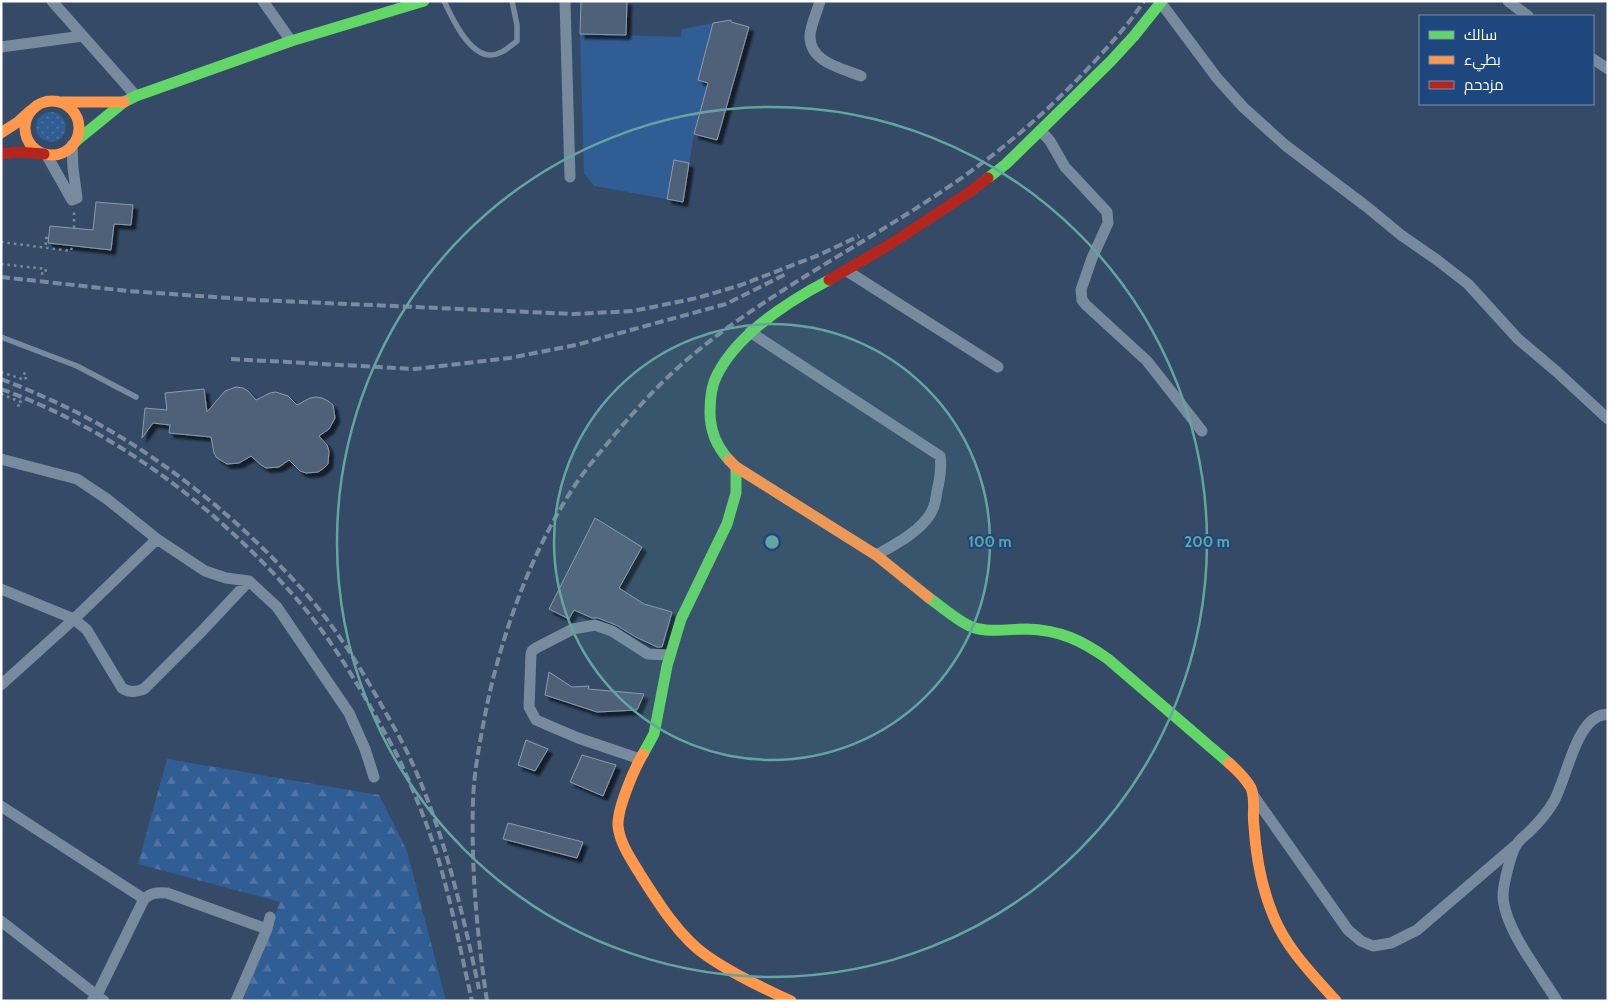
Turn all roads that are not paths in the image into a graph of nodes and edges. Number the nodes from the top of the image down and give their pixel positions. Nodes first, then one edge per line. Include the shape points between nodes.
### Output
1 (52, 1) edge
2 (263, 1) edge
3 (424, 1) edge
4 (444, 1) edge
5 (512, 1) edge
6 (565, 1) edge
7 (820, 1) edge
8 (1508, 1) edge
9 (1161, 2) edge
10 (1527, 15) edge
11 (83, 36) junction
12 (291, 40) junction
13 (1, 47) edge
14 (1594, 60) edge
15 (1608, 69) edge
16 (861, 76) dead end
17 (136, 96) junction
18 (61, 102) junction
19 (124, 102) junction
20 (31, 110) junction
21 (1041, 130) junction
22 (1, 133) edge
23 (74, 143) junction
24 (1, 154) edge
25 (45, 154) junction
26 (570, 177) dead end
27 (847, 271) junction
28 (750, 332) junction
29 (1, 337) edge
30 (998, 367) dead end
31 (136, 397) dead end
32 (1608, 419) edge
33 (1202, 431) dead end
34 (1, 459) edge
35 (736, 467) junction
36 (157, 539) junction
37 (876, 555) junction
38 (248, 581) junction
39 (1, 589) edge
40 (74, 619) junction
41 (670, 655) junction
42 (1, 686) edge
43 (1608, 714) edge
44 (640, 759) junction
45 (374, 777) dead end
46 (1253, 795) junction
47 (1, 806) edge
48 (1516, 846) junction
49 (144, 899) junction
50 (270, 917) dead end
51 (1, 922) edge
52 (266, 929) junction
53 (98, 999) edge
54 (236, 1001) edge
55 (791, 1001) edge
56 (1336, 1001) edge
57 (1557, 1001) edge

1 - 11 street
2 - 12 street
3 - 12 street
4 - 5 lane via 474,49 490,55 505,51 517,41
6 - 26 street
7 - 16 street via 810,34 814,52 828,64
8 - 10 street
9 - 21 street via 1117,55
9 - 32 street via 1242,107 1285,145 1468,284 1518,339
11 - 13 street
11 - 17 street
12 - 17 street
14 - 15 street
17 - 19 street
18 - 19 street
18 - 20 street via 45,102
18 - 23 street via 75,114 78,123 79,132
19 - 23 street
20 - 22 street
20 - 25 street via 26,117 25,135 36,150
21 - 27 street via 968,194
21 - 33 street via 1065,167 1107,212 1108,223 1081,290 1082,300 1147,361
23 - 25 street via 62,153
23 - 25 street via 77,198 72,200
24 - 25 street
27 - 28 street via 812,289
27 - 30 street
28 - 35 street via 729,355 716,376 710,397 710,422 720,450
28 - 37 street via 940,456 940,479 934,508 921,525
29 - 31 lane via 76,366
34 - 36 street via 76,479 106,498
35 - 37 street
35 - 41 street via 736,493 727,524 681,619
36 - 38 street via 206,571
36 - 40 street
37 - 46 street via 971,627 1048,631 1087,644 1237,770
38 - 40 street via 144,689 136,692 122,688 87,630
38 - 45 street via 277,607 349,713
39 - 40 street
40 - 42 street
41 - 44 street via 654,734
41 - 44 street via 648,654 612,631 595,625 573,629 536,648 531,654 529,707 536,720
43 - 48 street via 1597,716 1584,730 1575,744 1554,801
44 - 55 street via 623,800 618,825 624,847 660,906 693,946 706,956
46 - 48 street via 1348,930 1373,946 1391,943 1417,930
46 - 56 street via 1252,821 1257,863 1273,916 1288,943
47 - 49 street
48 - 57 street via 1506,874 1504,896 1508,919
49 - 52 street via 149,894 166,893
49 - 53 street
50 - 52 street
51 - 53 street
52 - 54 street

